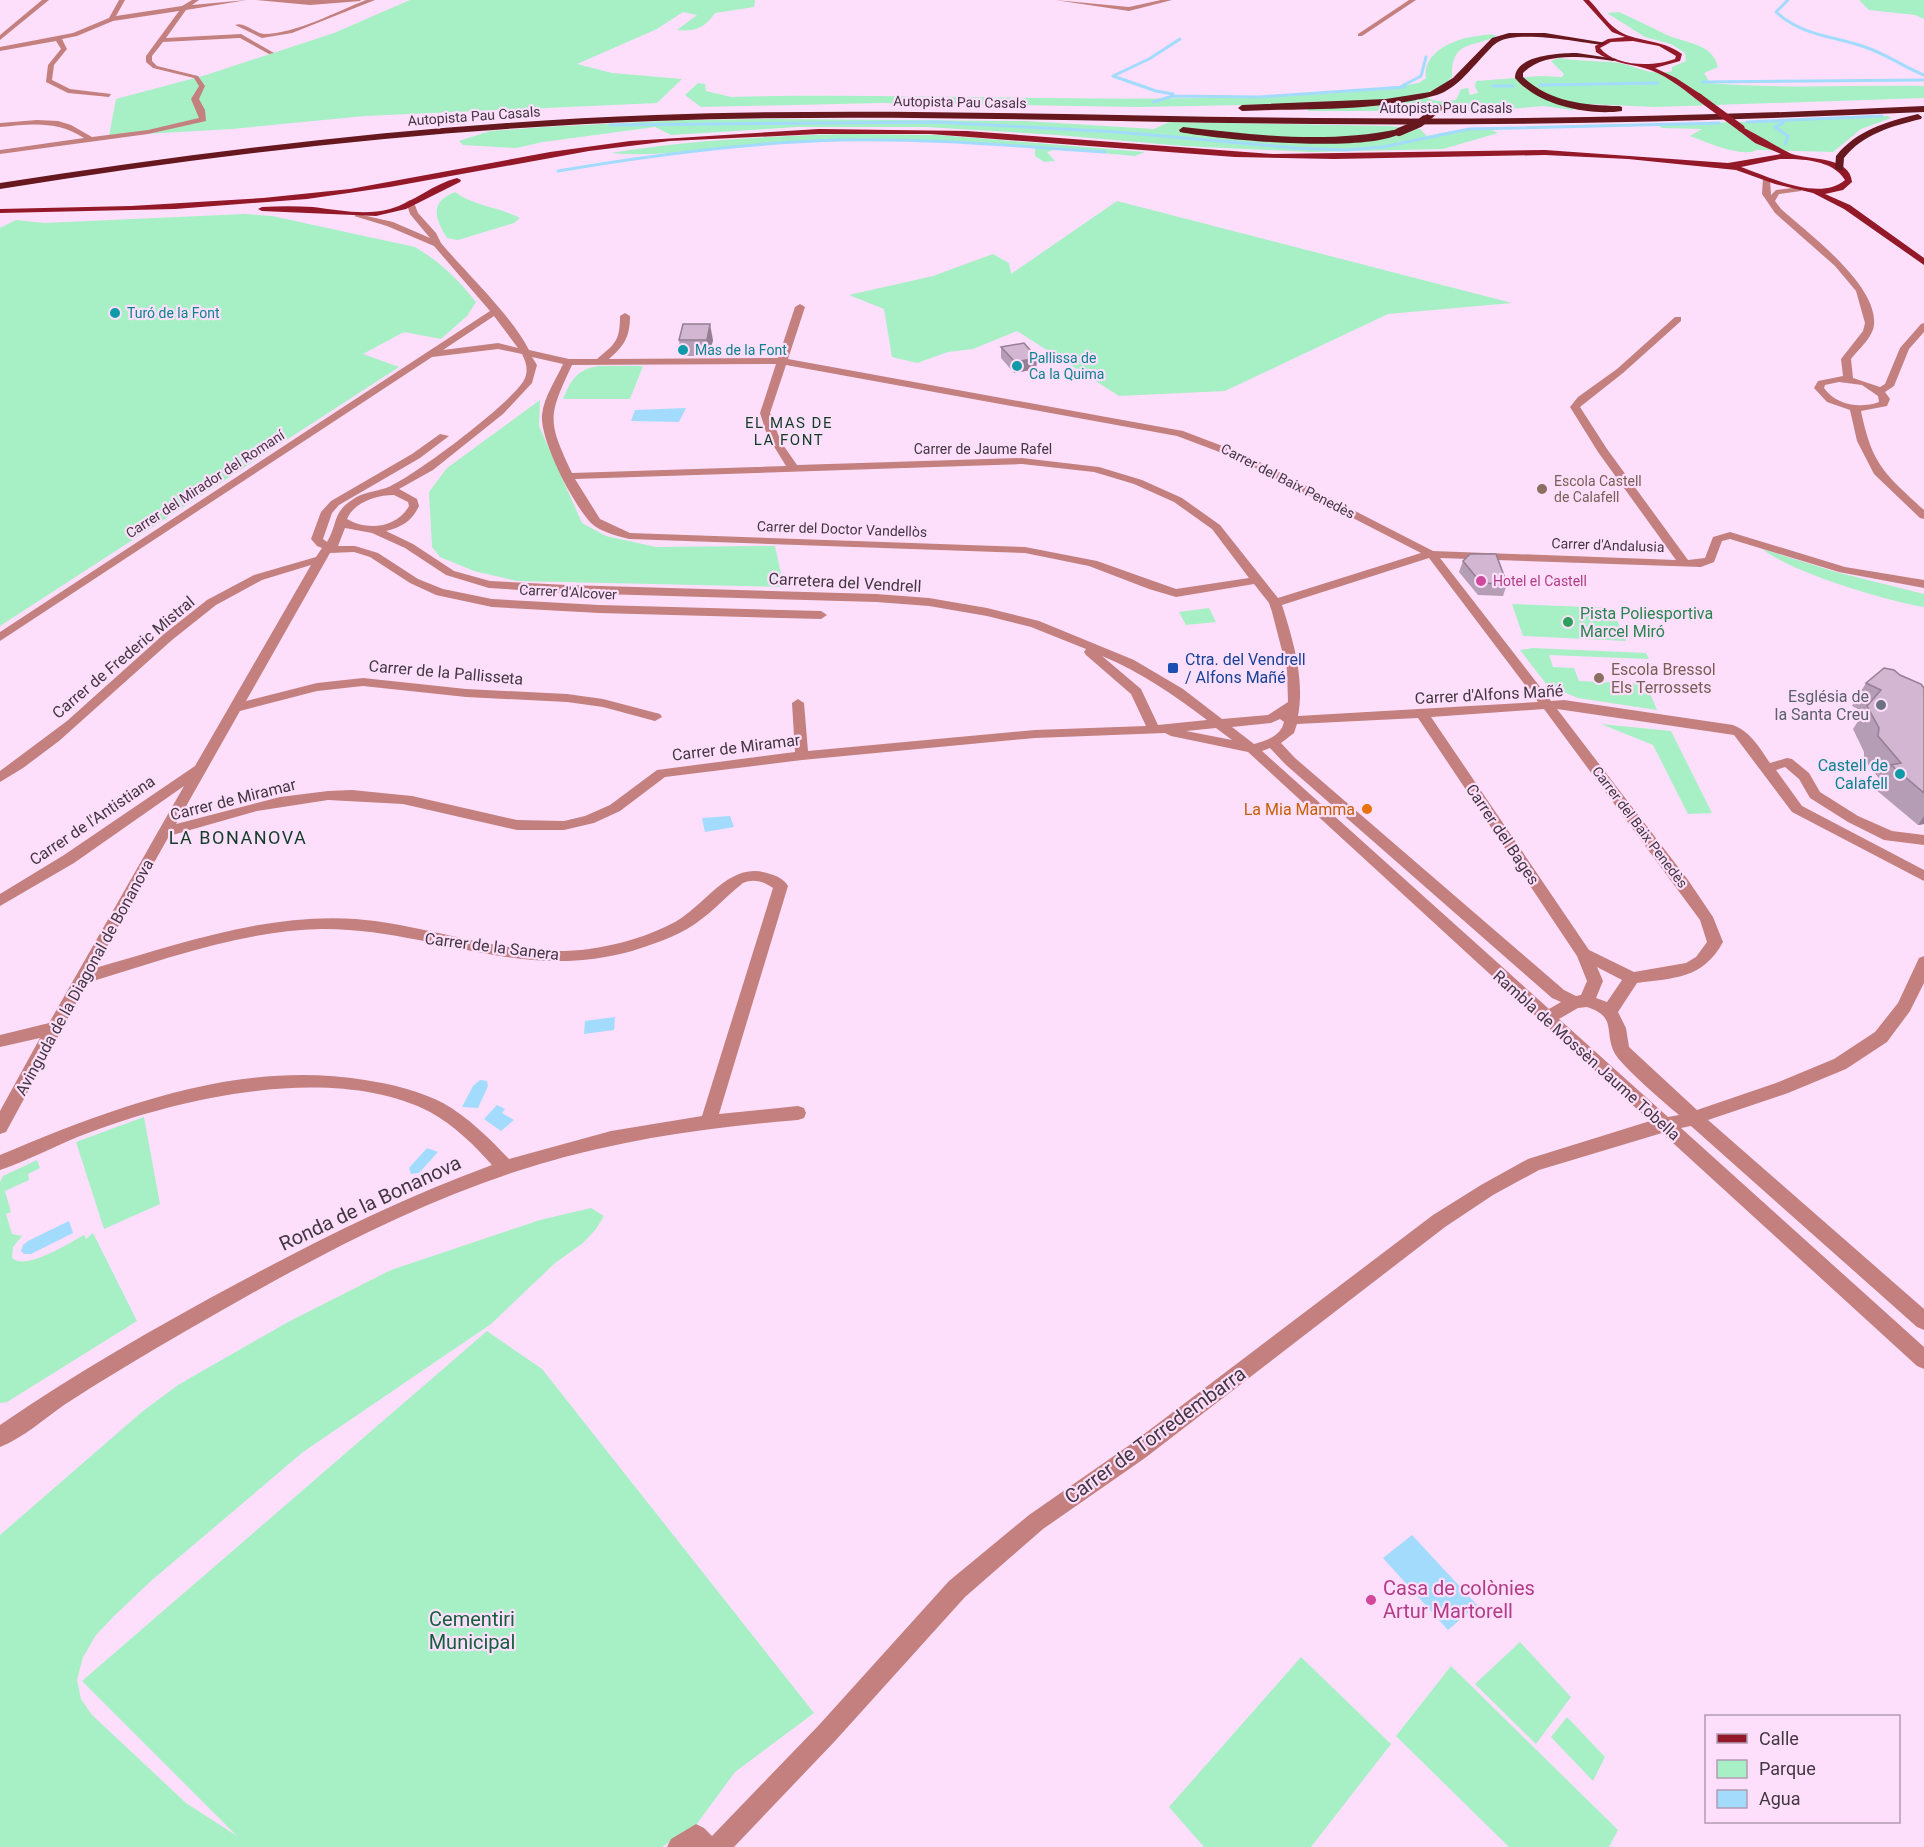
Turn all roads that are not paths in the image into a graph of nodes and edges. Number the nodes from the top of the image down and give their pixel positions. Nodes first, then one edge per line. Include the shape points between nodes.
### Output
1 (46, 0) edge
2 (122, 0) edge
3 (196, 0) edge
4 (244, 0) edge
5 (259, 0) edge
6 (367, 0) edge
7 (372, 0) edge
8 (1058, 0) edge
9 (1169, 0) edge
10 (1397, 0) edge
11 (1578, 0) edge
12 (1586, 0) edge
13 (1411, 1) edge
14 (186, 6) junction
15 (1593, 9) junction
16 (111, 19) junction
17 (238, 25) dead end
18 (1614, 31) junction
19 (1360, 35) dead end
20 (0, 38) edge
21 (58, 39) junction
22 (160, 40) junction
23 (1643, 40) junction
24 (1603, 43) junction
25 (0, 49) edge
26 (271, 53) dead end
27 (1494, 55) dead end
28 (1613, 60) junction
29 (1667, 64) junction
30 (1642, 65) junction
31 (1477, 71) dead end
32 (1674, 79) junction
33 (109, 95) dead end
34 (1924, 102) edge
35 (1237, 108) dead end
36 (1924, 108) edge
37 (1173, 109) dead end
38 (1102, 110) junction
39 (1669, 112) junction
40 (1924, 115) edge
41 (1001, 116) junction
42 (0, 124) edge
43 (729, 136) junction
44 (91, 140) junction
45 (1758, 141) junction
46 (0, 152) edge
47 (1795, 157) junction
48 (1766, 158) junction
49 (1755, 163) junction
50 (1710, 165) junction
51 (490, 166) junction
52 (1840, 169) junction
53 (1756, 173) junction
54 (481, 174) junction
55 (0, 178) edge
56 (1766, 180) junction
57 (0, 186) edge
58 (1838, 188) junction
59 (1798, 189) junction
60 (1809, 190) junction
61 (375, 192) junction
62 (393, 192) dead end
63 (407, 199) junction
64 (248, 201) junction
65 (1771, 202) junction
66 (1847, 207) junction
67 (0, 213) edge
68 (42, 215) junction
69 (356, 216) junction
70 (437, 244) junction
71 (1924, 262) edge
72 (800, 307) dead end
73 (496, 311) junction
74 (625, 316) dead end
75 (1678, 319) dead end
76 (1924, 326) edge
77 (527, 352) junction
78 (426, 355) junction
79 (600, 361) junction
80 (781, 361) junction
81 (569, 362) junction
82 (1848, 379) junction
83 (1879, 391) junction
84 (1855, 408) junction
85 (444, 435) dead end
86 (429, 468) junction
87 (794, 468) junction
88 (569, 476) junction
89 (387, 492) junction
90 (409, 496) junction
91 (1924, 516) edge
92 (342, 521) junction
93 (401, 522) junction
94 (368, 529) junction
95 (409, 546) junction
96 (326, 552) junction
97 (1431, 554) junction
98 (1685, 564) junction
99 (273, 572) junction
100 (1257, 580) junction
101 (307, 584) junction
102 (1924, 584) edge
103 (1275, 603) junction
104 (821, 615) dead end
105 (0, 637) edge
106 (1073, 639) junction
107 (798, 703) dead end
108 (1548, 704) junction
109 (235, 708) junction
110 (1422, 714) junction
111 (655, 717) dead end
112 (1285, 717) junction
113 (1218, 722) junction
114 (1154, 729) junction
115 (1273, 743) junction
116 (1252, 749) junction
117 (802, 756) junction
118 (202, 767) junction
119 (1768, 768) junction
120 (0, 777) edge
121 (164, 833) junction
122 (1924, 840) edge
123 (1924, 876) edge
124 (0, 902) edge
125 (1584, 954) junction
126 (1923, 972) edge
127 (82, 978) junction
128 (1632, 978) junction
129 (1581, 1001) junction
130 (1610, 1011) junction
131 (1547, 1018) junction
132 (54, 1028) junction
133 (0, 1041) edge
134 (798, 1113) dead end
135 (1695, 1118) junction
136 (708, 1123) junction
137 (1664, 1125) junction
138 (0, 1128) edge
139 (0, 1163) edge
140 (505, 1167) junction
141 (1924, 1321) edge
142 (1924, 1360) edge
143 (0, 1437) edge
144 (679, 1847) edge
145 (706, 1847) edge
146 (718, 1847) edge

1 - 20 street
2 - 16 street
3 - 14 street
4 - 14 street
5 - 6 street
7 - 17 street via 292,31 262,36
8 - 9 street via 1129,9
10 - 13 street
11 - 15 main road
12 - 15 main road
13 - 19 street
14 - 16 street
14 - 22 street
15 - 18 main road
16 - 21 street
18 - 23 main road
18 - 24 main road via 1615,38
21 - 25 street
21 - 33 street via 64,50 51,64 48,81 68,92
22 - 26 street via 241,36
22 - 44 street via 149,62 196,77 202,86 195,99 203,119
23 - 24 main road
23 - 29 main road via 1672,48 1680,55
24 - 27 highway via 1521,36 1498,41
24 - 28 main road via 1603,55
24 - 35 highway via 1512,35 1495,40 1442,90 1419,98
28 - 30 main road
28 - 39 highway via 1589,56 1544,59 1525,66 1519,73 1534,91 1560,101
29 - 30 main road
29 - 32 main road via 1665,67
30 - 32 main road
31 - 41 highway, bridge via 1420,123 1399,132 1349,140 1306,141
32 - 45 main road, bridge
34 - 39 highway, Autopista Pau Casals
36 - 41 highway, Autopista Pau Casals via 1504,121
37 - 38 highway
38 - 39 highway, Autopista Pau Casals via 1395,115
38 - 55 highway, Autopista Pau Casals via 827,108 537,118 267,142
40 - 52 highway via 1880,127 1853,142 1839,158
41 - 57 highway, Autopista Pau Casals via 657,118 482,128 246,151
42 - 44 street via 47,122 74,127
43 - 50 main road via 815,131 929,132 1247,155 1547,153
43 - 51 main road via 619,145
43 - 54 main road via 615,150
44 - 46 street
45 - 47 main road
45 - 48 main road via 1767,150
47 - 48 main road
47 - 52 main road
48 - 49 main road
49 - 50 main road
49 - 53 main road
50 - 53 main road
51 - 61 main road
51 - 64 main road via 352,190
52 - 58 main road via 1849,180
53 - 56 main road
54 - 61 main road
54 - 63 main road
56 - 59 main road
56 - 65 street via 1766,194
58 - 60 main road
58 - 66 main road
59 - 60 main road
59 - 65 street via 1776,192
60 - 66 main road
61 - 62 main road
61 - 64 main road
61 - 68 main road via 229,209
61 - 69 main road via 356,201
63 - 69 main road via 394,210
63 - 70 street
64 - 67 main road
65 - 82 street via 1838,264 1860,290 1870,323 1845,359
66 - 71 main road
67 - 68 main road
68 - 69 main road via 293,208
69 - 70 street via 390,224
70 - 73 street
72 - 80 street
73 - 77 street
73 - 78 street, Carrer del Mirador del Romaní
74 - 79 street via 626,336
75 - 98 street via 1575,407
76 - 83 street via 1905,348 1889,386
77 - 78 street, Carrer del Baix Penedès via 498,346
77 - 81 street, Carrer del Baix Penedès
77 - 86 street via 532,365 529,381 516,397
78 - 105 street, Carrer del Mirador del Romaní
79 - 80 street, Carrer del Baix Penedès
79 - 81 street, Carrer del Baix Penedès
80 - 87 street via 766,405 766,420
80 - 97 street, Carrer del Baix Penedès via 1179,432 1242,457
81 - 88 street, Carrer del Doctor Vandellòs via 547,418
82 - 83 street
82 - 84 street via 1827,380 1819,388 1830,400
83 - 84 street via 1885,399 1883,404
84 - 91 street via 1862,441 1880,474
85 - 96 street via 335,503 316,539
86 - 89 street
86 - 90 street
87 - 88 street, Carrer de Jaume Rafel
87 - 100 street, Carrer de Jaume Rafel via 1022,461 1095,469 1178,500 1216,527
88 - 100 street, Carrer del Doctor Vandellòs via 596,521 630,536 1025,550 1068,556 1176,593
89 - 90 street
89 - 92 street, Avinguda de la Diagonal de Bonanova via 356,500 341,516
90 - 93 street via 413,511
92 - 94 street, Carretera del Vendrell via 348,527
92 - 96 street, Avinguda de la Diagonal de Bonanova
93 - 94 street
93 - 95 street
94 - 95 street, Carretera del Vendrell
94 - 96 street
95 - 106 street, Carretera del Vendrell via 435,565 489,584 929,602 1035,624
96 - 99 street, Carrer de Frederic Mistral
96 - 101 street, Avinguda de la Diagonal de Bonanova
96 - 104 street, Carrer d'Alcover via 355,549 374,555 414,581 440,592 492,603
97 - 98 street, Carrer d'Andalusia
97 - 103 street, Carrer d'Andalusia
97 - 108 street, Carrer del Baix Penedès
98 - 102 street, Carrer d'Andalusia via 1710,560 1718,539 1730,535 1843,570
99 - 101 street via 291,575
99 - 120 street, Carrer de Frederic Mistral via 223,596 193,617 27,759
100 - 103 street, Carrer de Jaume Rafel
101 - 109 street, Avinguda de la Diagonal de Bonanova
103 - 112 street, Carrer de Jaume Rafel via 1293,670 1293,705
106 - 113 street, Carretera del Vendrell via 1130,663
106 - 114 street via 1136,692
107 - 117 street
108 - 110 street, Carrer d'Alfons Mañé
108 - 119 street, Carrer d'Alfons Mañé via 1728,728 1739,732
108 - 128 street, Carrer del Baix Penedès via 1683,884 1712,929 1715,942 1705,960 1688,969
109 - 111 street, Carrer de la Pallisseta via 317,687 363,682 567,698
109 - 118 street, Avinguda de la Diagonal de Bonanova
110 - 112 street, Carrer d'Alfons Mañé via 1316,721
110 - 125 street, Carrer del Bages
112 - 113 street, Carrer d'Alfons Mañé
112 - 115 street via 1289,730
113 - 114 street, Carrer d'Alfons Mañé
113 - 116 street, Carretera del Vendrell
114 - 116 street
114 - 117 street, Carrer de Miramar via 1035,734
115 - 116 street
115 - 129 street, Rambla de Mossèn Jaume Tobella via 1558,994
116 - 131 street, Rambla de Mossèn Jaume Tobella
117 - 121 street, Carrer de Miramar via 662,773 616,808 561,826 508,825 420,802 349,795 317,796 246,809
118 - 121 street, Avinguda de la Diagonal de Bonanova
118 - 124 street, Carrer de l'Antistiana
119 - 122 street via 1787,762 1804,776 1815,795 1853,819 1889,836
119 - 123 street, Carrer d'Alfons Mañé via 1797,809
121 - 127 street, Avinguda de la Diagonal de Bonanova
125 - 128 street, Carrer del Bages
125 - 129 street, Carrer del Bages via 1595,981
126 - 135 street, Carrer de Torredembarra via 1904,1007 1881,1037 1840,1064
127 - 132 street, Avinguda de la Diagonal de Bonanova
127 - 136 street, Carrer de la Sanera via 225,936 302,924 358,925 471,946 579,956 642,942 689,921 743,877 767,876 781,886
128 - 130 street
129 - 130 street, Rambla de Mossèn Jaume Tobella
129 - 131 street
130 - 135 street, Rambla de Mossèn Jaume Tobella via 1618,1028 1621,1050
131 - 137 street, Rambla de Mossèn Jaume Tobella
132 - 133 street
132 - 138 street, Avinguda de la Diagonal de Bonanova
134 - 136 street, Ronda de la Bonanova
135 - 137 street, Carrer de Torredembarra
135 - 141 street, Rambla de Mossèn Jaume Tobella
136 - 140 street, Ronda de la Bonanova via 609,1139
137 - 142 street, Rambla de Mossèn Jaume Tobella
137 - 146 street, Carrer de Torredembarra via 1534,1164 1487,1190 1439,1221 1138,1451 1036,1522 957,1589
139 - 140 street via 92,1125 171,1100 231,1088 307,1081 356,1084 425,1102 484,1143
140 - 143 street, Ronda de la Bonanova via 379,1219 288,1265 144,1343
144 - 145 street via 696,1836

